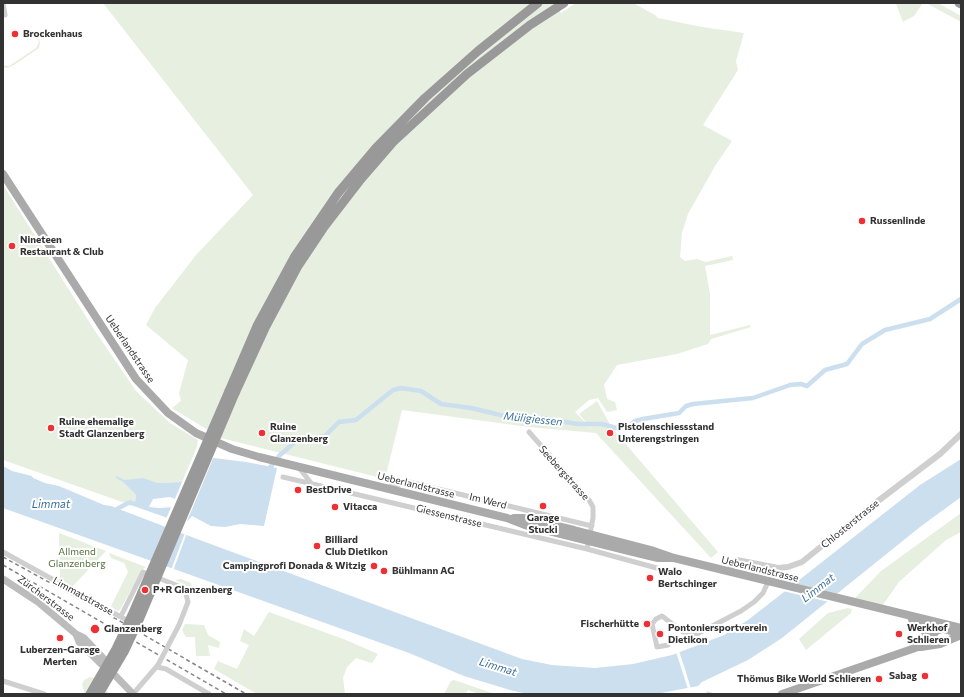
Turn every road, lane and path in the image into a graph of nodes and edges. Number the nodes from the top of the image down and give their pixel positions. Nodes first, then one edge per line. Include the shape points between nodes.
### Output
1 (532, 3) edge
2 (538, 3) edge
3 (554, 3) edge
4 (564, 3) edge
5 (3, 4) edge
6 (4, 15) dead end
7 (491, 40) junction
8 (393, 142) junction
9 (3, 174) edge
10 (232, 392) junction
11 (529, 432) dead end
12 (961, 434) edge
13 (298, 466) junction
14 (283, 477) dead end
15 (312, 483) junction
16 (385, 488) junction
17 (592, 526) junction
18 (590, 538) junction
19 (587, 549) junction
20 (3, 552) edge
21 (730, 572) junction
22 (675, 573) dead end
23 (3, 579) edge
24 (768, 582) junction
25 (121, 616) junction
26 (911, 617) junction
27 (939, 625) junction
28 (139, 627) dead end
29 (961, 628) edge
30 (961, 635) edge
31 (668, 645) dead end
32 (925, 645) junction
33 (158, 666) junction
34 (3, 681) edge
35 (794, 692) edge
36 (44, 694) edge
37 (90, 694) edge
38 (100, 694) edge
39 (133, 694) edge
40 (209, 694) edge
41 (782, 694) edge

1 - 7 highway
2 - 7 highway
3 - 8 highway via 465,72 414,118
4 - 8 highway via 488,56
5 - 6 street
7 - 10 highway via 402,120 338,193 295,256 257,326
8 - 10 highway via 348,195 303,259
9 - 13 main road, Ueberlandstrasse via 130,371 148,394 168,413 196,433 232,449
10 - 37 highway, bridge via 116,649
10 - 38 highway, bridge via 154,586 124,652
11 - 17 street, Seebergstrasse via 589,500 593,507
12 - 21 street, Chlosterstrasse via 940,454 802,562 778,568 737,560 732,564
13 - 15 street
13 - 16 main road, Ueberlandstrasse
14 - 15 street, Giessenstrasse
15 - 19 street, Giessenstrasse
16 - 17 street, Im Werd via 409,482
16 - 18 main road, Ueberlandstrasse via 507,518 525,525
17 - 18 street, Seebergstrasse
18 - 19 street
18 - 21 main road, Ueberlandstrasse via 655,551
19 - 22 street, Giessenstrasse
20 - 25 street, Limmatstrasse
21 - 24 main road, Ueberlandstrasse
23 - 39 main road, Zürcherstrasse via 43,606 76,634 79,642
24 - 26 main road, Ueberlandstrasse
24 - 31 street via 763,593 754,602 697,634 683,632 662,616 656,619 652,624 658,647
25 - 28 street, Limmatstrasse
25 - 33 street, Limmatstrasse, bridge via 143,572 181,587 188,602
26 - 27 main road, Ueberlandstrasse via 916,621
26 - 32 main road via 914,624 926,632
27 - 29 main road
27 - 30 main road, Ueberlandstrasse
27 - 32 main road via 940,635
30 - 32 main road via 940,644
32 - 35 main road
33 - 39 street, Limmatstrasse
33 - 40 street
34 - 36 street
35 - 41 main road

